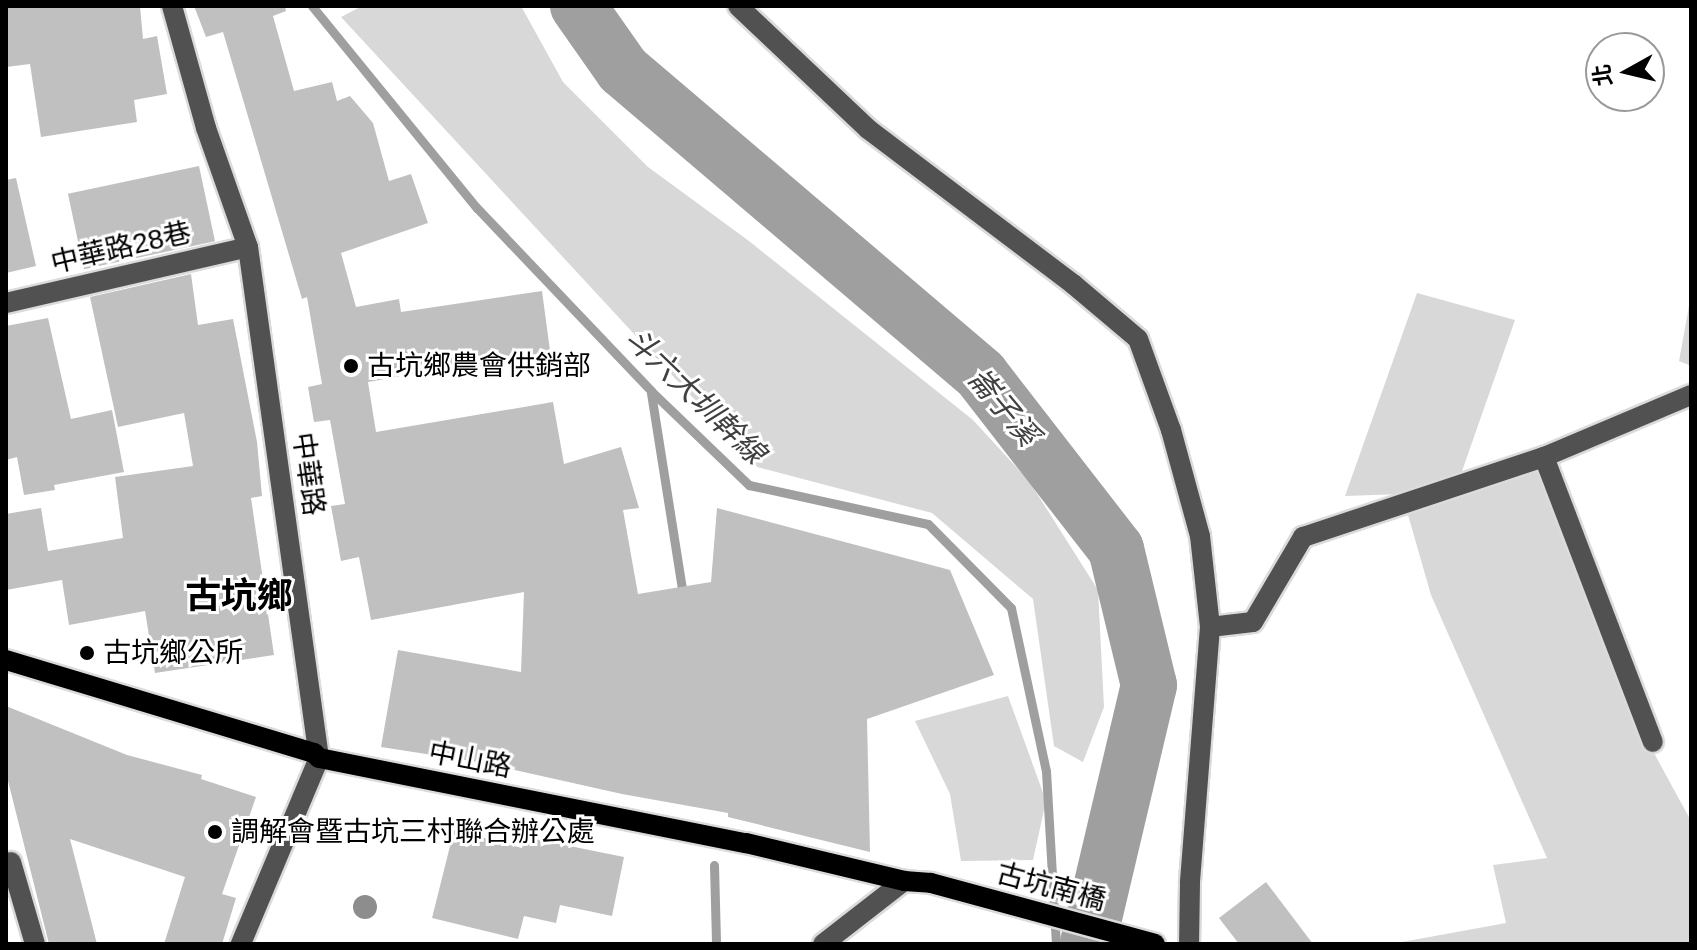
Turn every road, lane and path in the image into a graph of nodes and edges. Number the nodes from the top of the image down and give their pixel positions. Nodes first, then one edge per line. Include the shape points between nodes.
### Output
1 (172, 6) edge
2 (738, 6) edge
3 (248, 247) junction
4 (6, 303) edge
5 (1691, 395) edge
6 (1544, 457) junction
7 (1210, 627) junction
8 (6, 660) edge
9 (1653, 742) dead end
10 (319, 758) junction
11 (11, 862) dead end
12 (904, 881) junction
13 (931, 883) joint
14 (35, 944) edge
15 (241, 944) edge
16 (823, 944) edge
17 (1155, 944) edge
18 (1189, 944) edge

1 - 3 street, 中華路 via 206,128
2 - 7 street via 868,129 1138,339 1171,430 1200,536
3 - 4 street, 中華路28巷
3 - 10 street, 中華路
5 - 6 street
6 - 7 street via 1303,537 1253,622
6 - 9 street
7 - 18 street
8 - 10 main road, 中山路
10 - 12 main road, 中山路 via 746,843
10 - 15 street
11 - 14 street
12 - 13 main road, 中山路
12 - 16 street
13 - 17 main road, 古坑南橋

